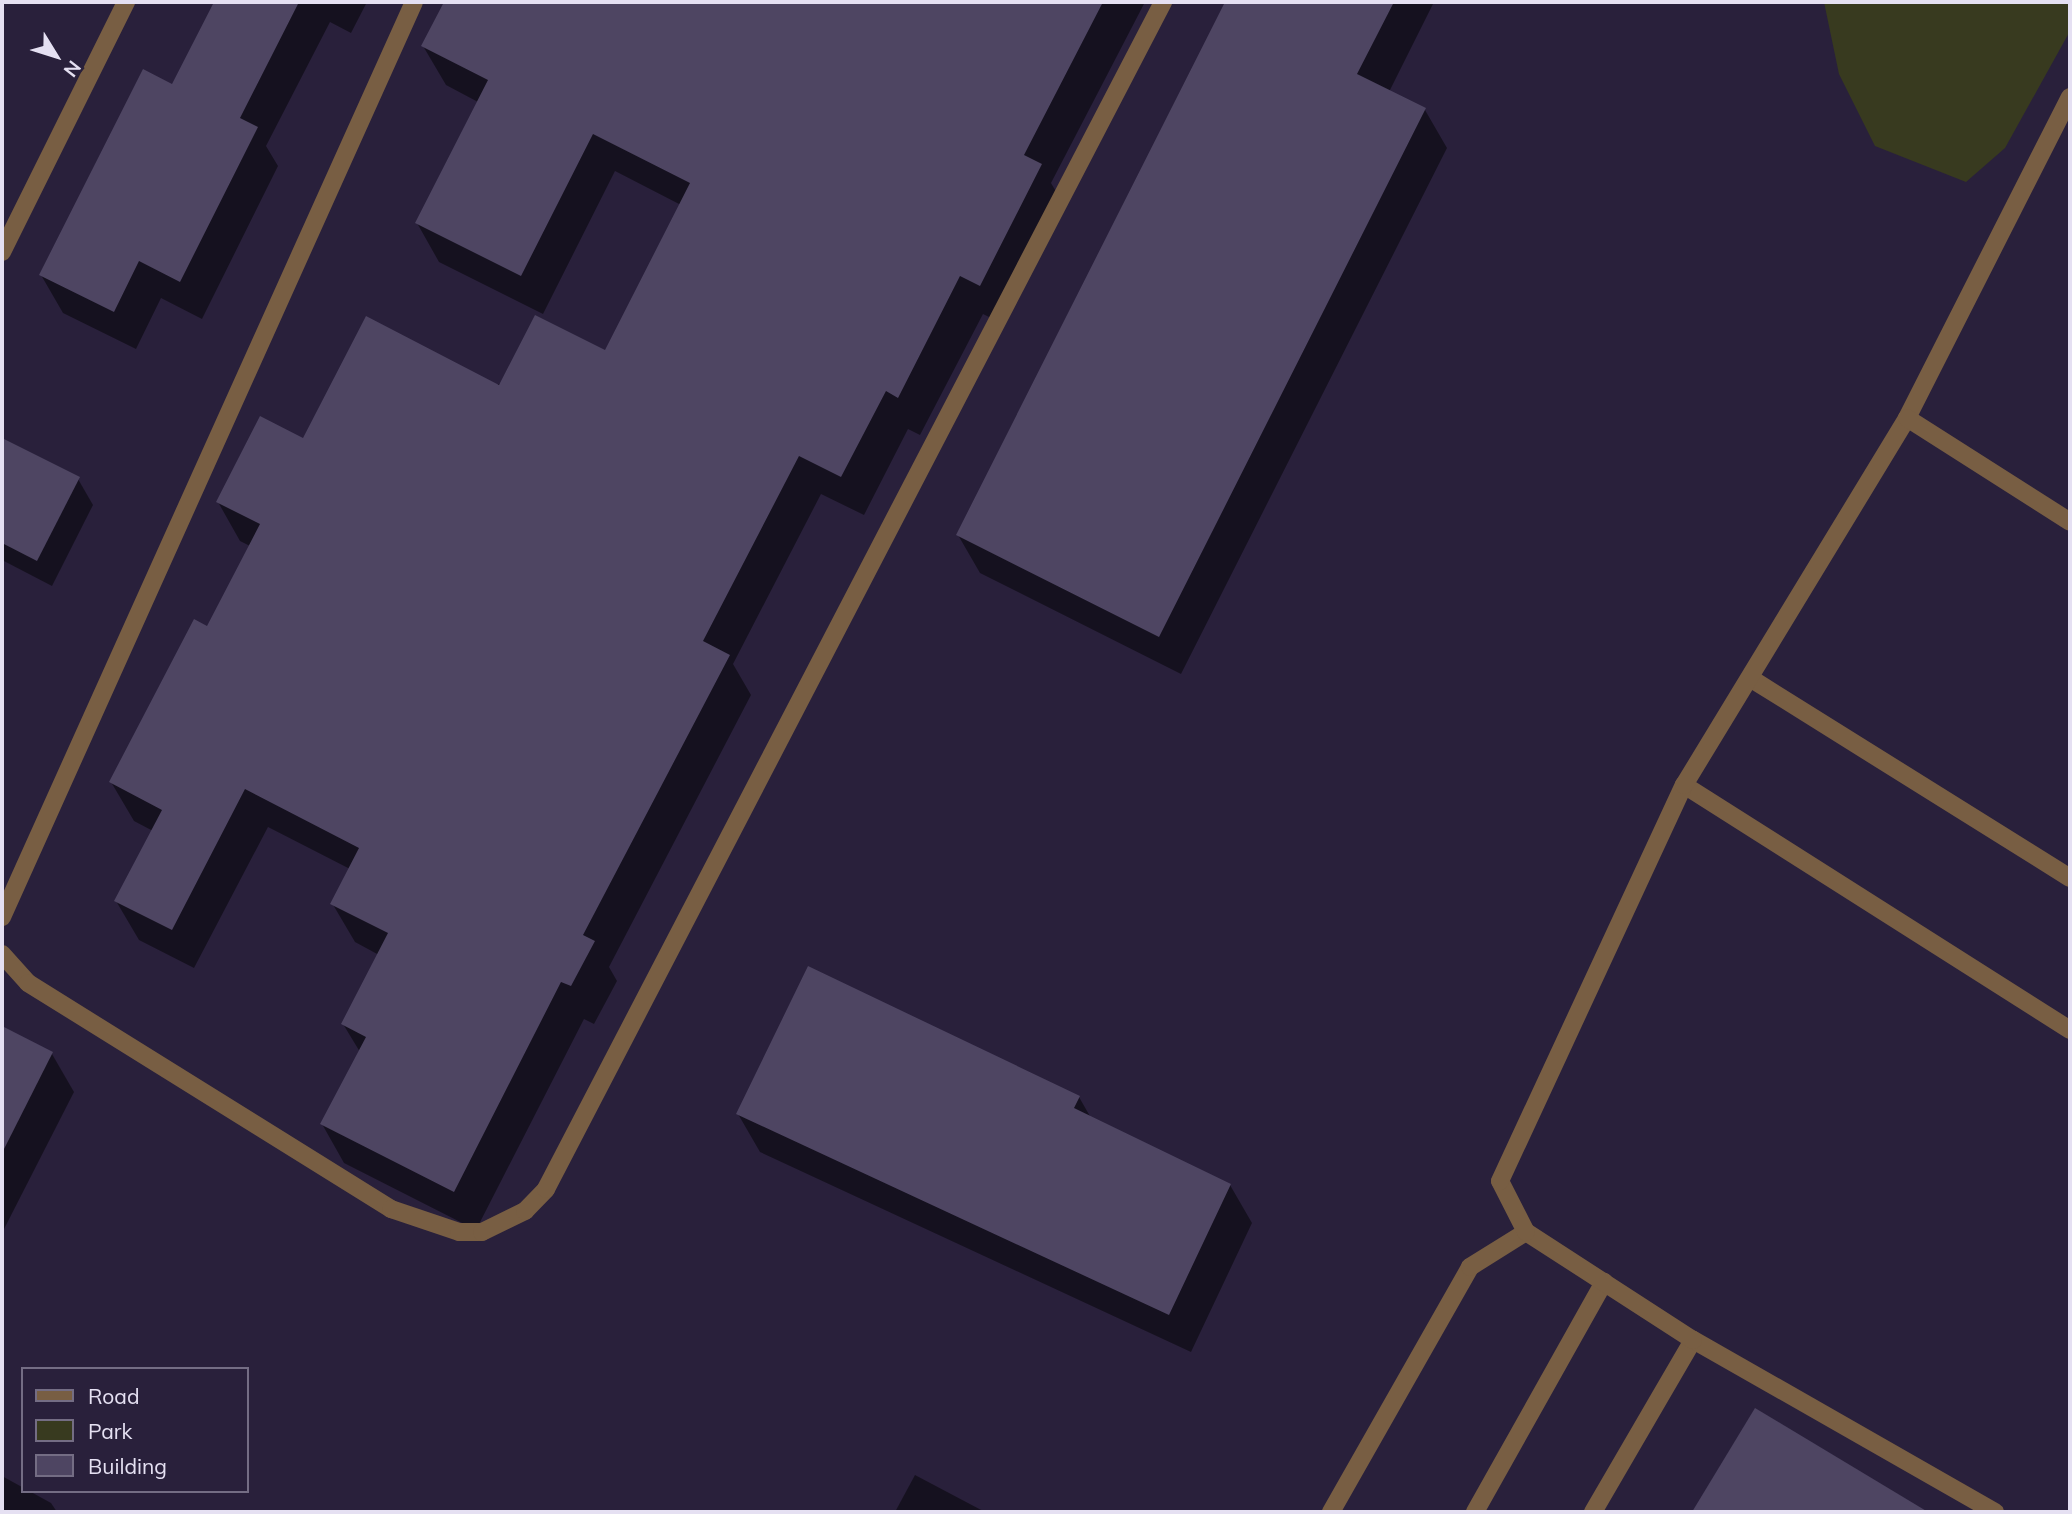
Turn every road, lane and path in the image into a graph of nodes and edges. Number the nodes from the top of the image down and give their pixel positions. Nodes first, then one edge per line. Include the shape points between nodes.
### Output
1 (126, 2) edge
2 (414, 2) edge
3 (1163, 2) edge
4 (2070, 97) edge
5 (2, 251) edge
6 (1907, 418) junction
7 (2070, 522) edge
8 (1750, 678) junction
9 (1684, 785) junction
10 (2070, 878) edge
11 (2, 917) edge
12 (2, 954) edge
13 (2070, 1030) edge
14 (1527, 1232) junction
15 (1604, 1282) junction
16 (1693, 1340) junction
17 (1331, 1512) edge
18 (1475, 1512) edge
19 (1593, 1512) edge
20 (1995, 1512) edge

1 - 5 lane
2 - 11 lane
3 - 12 lane via 546,1189 525,1211 493,1228 459,1232 391,1209 28,983
4 - 6 lane
6 - 7 lane
6 - 8 lane
8 - 9 lane
8 - 10 lane
9 - 13 lane
9 - 14 lane via 1500,1181
14 - 15 lane
14 - 17 lane via 1469,1267
15 - 16 lane
15 - 18 lane
16 - 19 lane
16 - 20 lane

